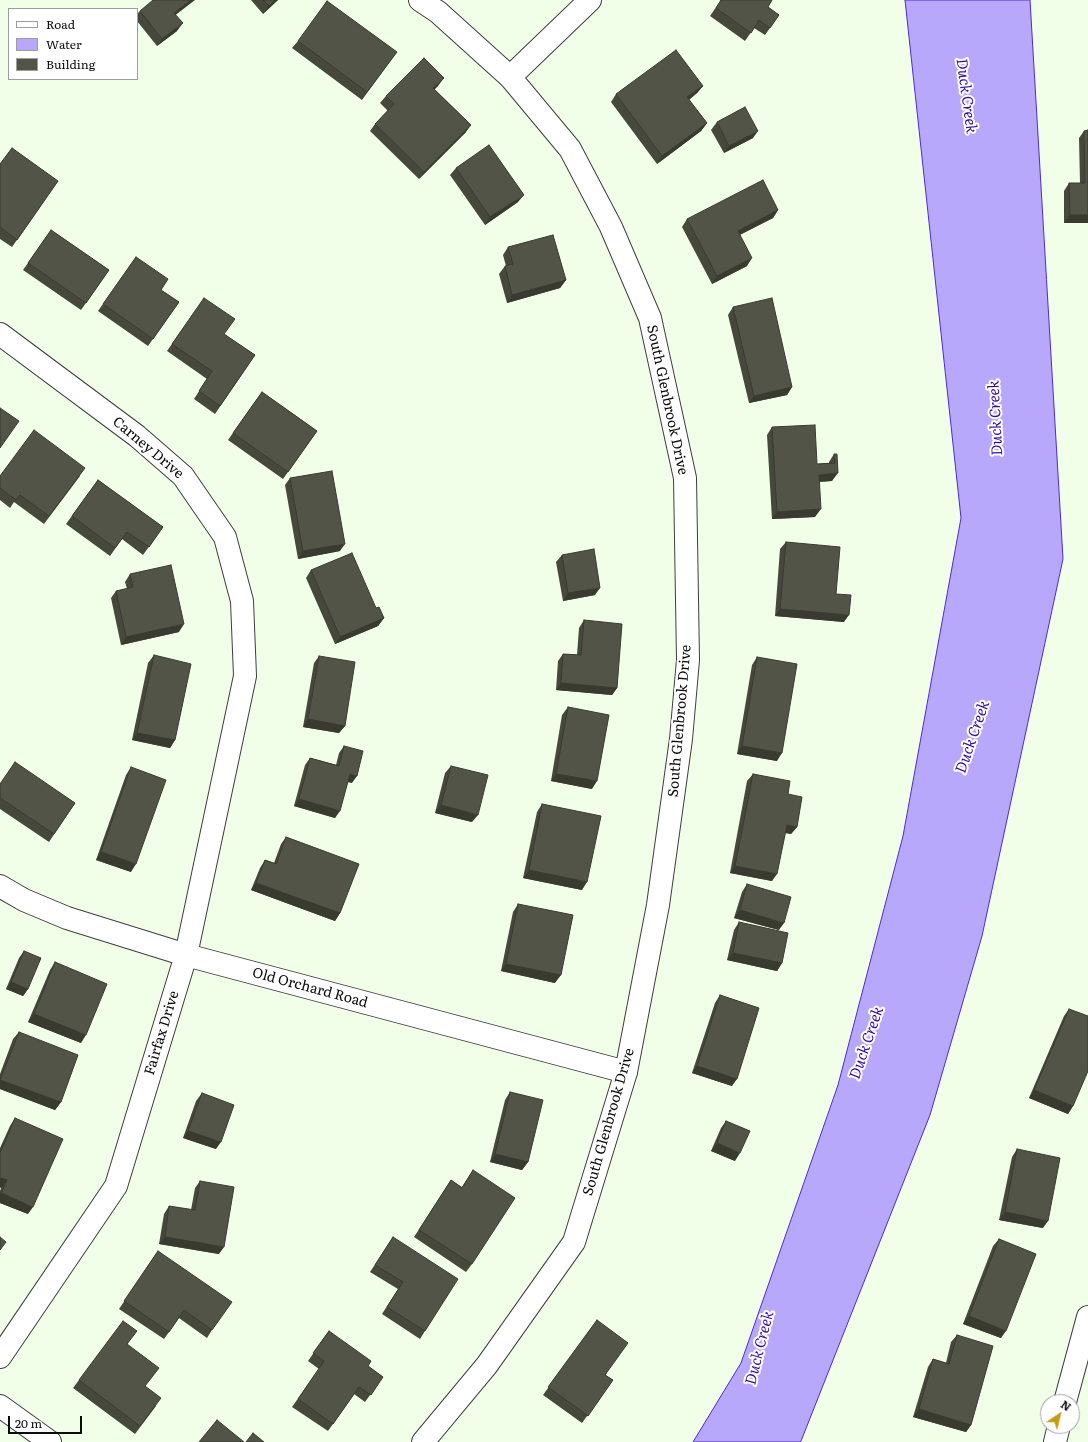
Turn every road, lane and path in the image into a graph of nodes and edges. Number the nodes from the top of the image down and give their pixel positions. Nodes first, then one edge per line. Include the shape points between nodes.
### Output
1 (420, 0) edge
2 (590, 0) edge
3 (510, 77) junction
4 (0, 334) edge
5 (245, 676) joint
6 (0, 886) edge
7 (186, 955) junction
8 (626, 1072) junction
9 (1088, 1317) edge
10 (0, 1357) edge
11 (1081, 1371) edge
12 (1069, 1394) edge
13 (0, 1406) edge
14 (50, 1442) edge
15 (423, 1442) edge

1 - 3 street, South Glenbrook Drive via 438,12
2 - 3 street
3 - 8 street, South Glenbrook Drive via 570,149 612,227 650,318 685,478 688,660 681,739 658,905
4 - 5 street, Carney Drive via 137,436 183,476 225,537 242,601
5 - 7 street, Fairfax Drive
6 - 7 street, Old Orchard Road via 24,900 67,918
7 - 8 street, Old Orchard Road
7 - 10 street, Fairfax Drive via 116,1186
8 - 15 street, South Glenbrook Drive via 574,1242 487,1365
9 - 11 street
11 - 12 street
13 - 14 street

